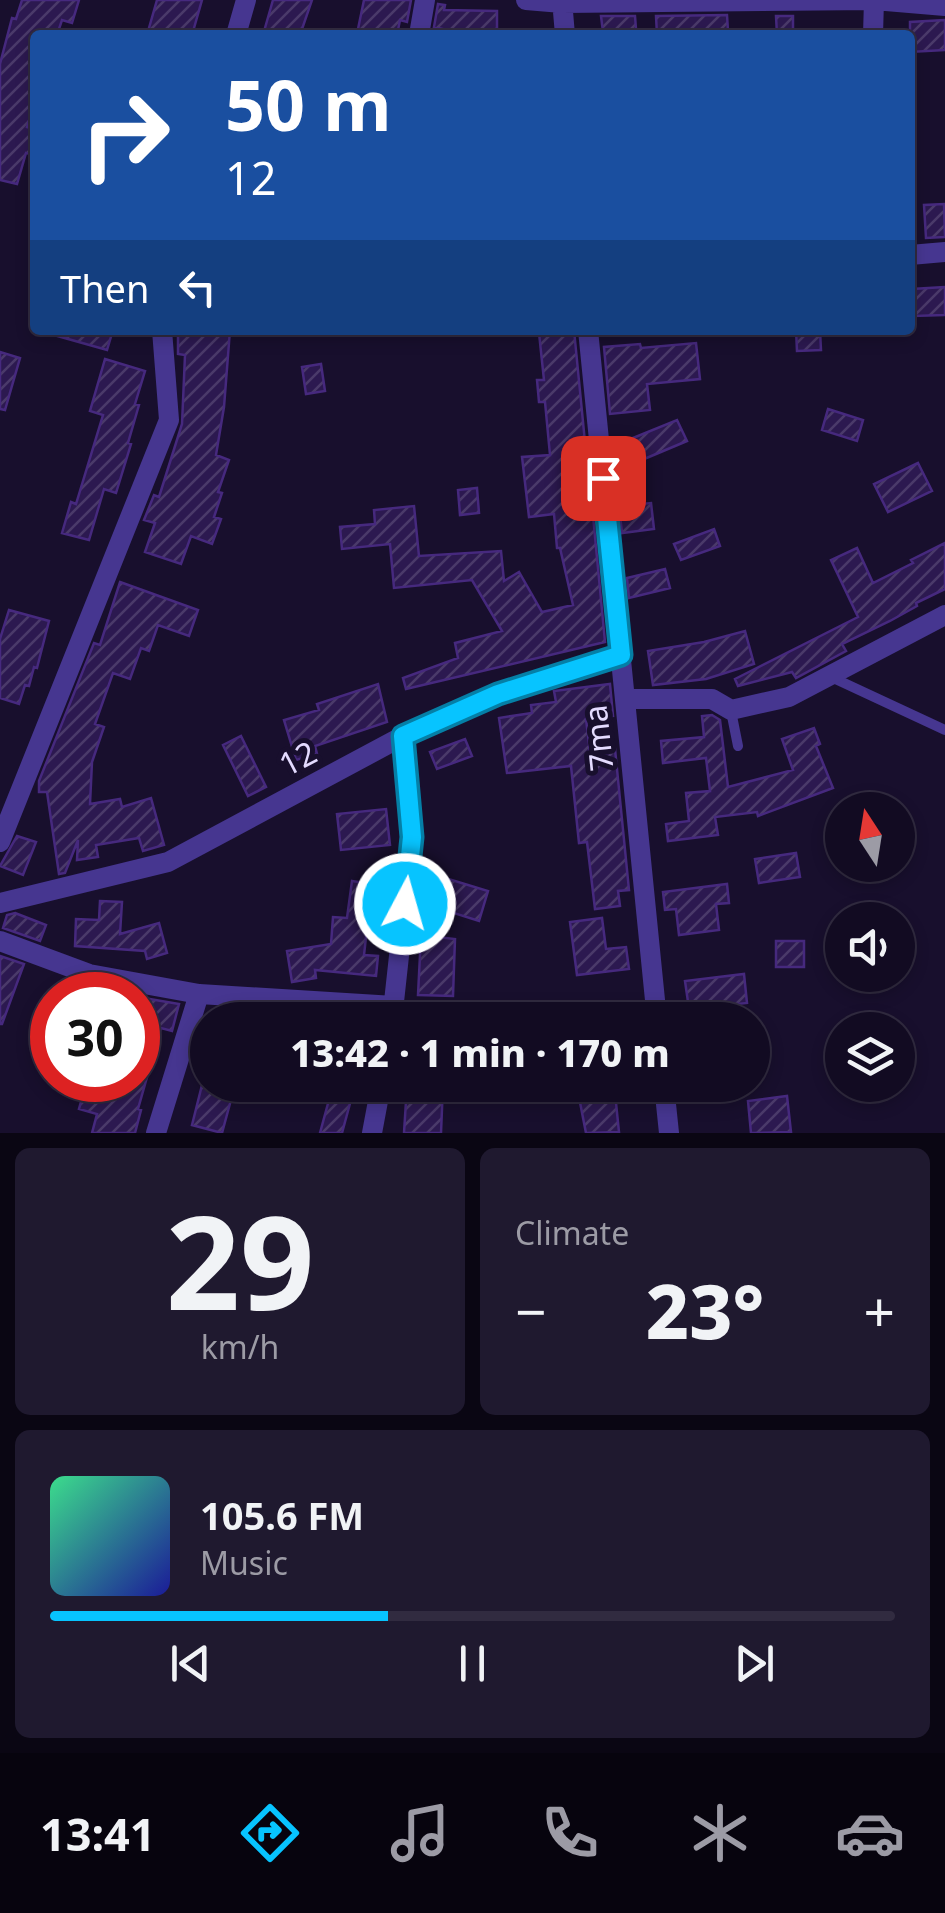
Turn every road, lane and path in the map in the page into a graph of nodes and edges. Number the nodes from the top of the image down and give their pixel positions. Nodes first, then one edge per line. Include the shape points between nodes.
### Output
1 (246, 0) edge
2 (425, 0) edge
3 (526, 0) edge
4 (874, 0) edge
5 (562, 1) edge
6 (945, 6) edge
7 (237, 30) edge
8 (419, 30) edge
9 (565, 30) edge
10 (873, 30) edge
11 (945, 252) edge
12 (915, 255) edge
13 (162, 335) edge
14 (589, 335) edge
15 (945, 615) edge
16 (621, 655) junction
17 (828, 676) junction
18 (625, 699) junction
19 (731, 710) junction
20 (945, 730) edge
21 (403, 736) junction
22 (738, 746) dead end
23 (0, 842) edge
24 (0, 903) edge
25 (0, 941) edge
26 (199, 994) junction
27 (281, 1002) edge
28 (394, 1002) edge
29 (656, 1002) edge
30 (378, 1102) edge
31 (666, 1102) edge
32 (156, 1133) edge
33 (372, 1133) edge
34 (669, 1133) edge

1 - 7 street
2 - 8 street
3 - 5 street
4 - 5 street
4 - 6 street
4 - 10 street
5 - 9 street
11 - 12 street
13 - 23 street via 169,420
14 - 16 street, 7ma
15 - 17 street
16 - 18 street, 7ma
16 - 21 street, 12 via 498,694
17 - 19 street via 789,697
17 - 20 lane
18 - 19 street via 712,699
18 - 29 street, 7ma
19 - 22 lane
21 - 24 street, 12 via 168,862
21 - 28 street via 412,837
25 - 26 street via 89,974
26 - 27 street
26 - 32 street
30 - 33 street
31 - 34 street

